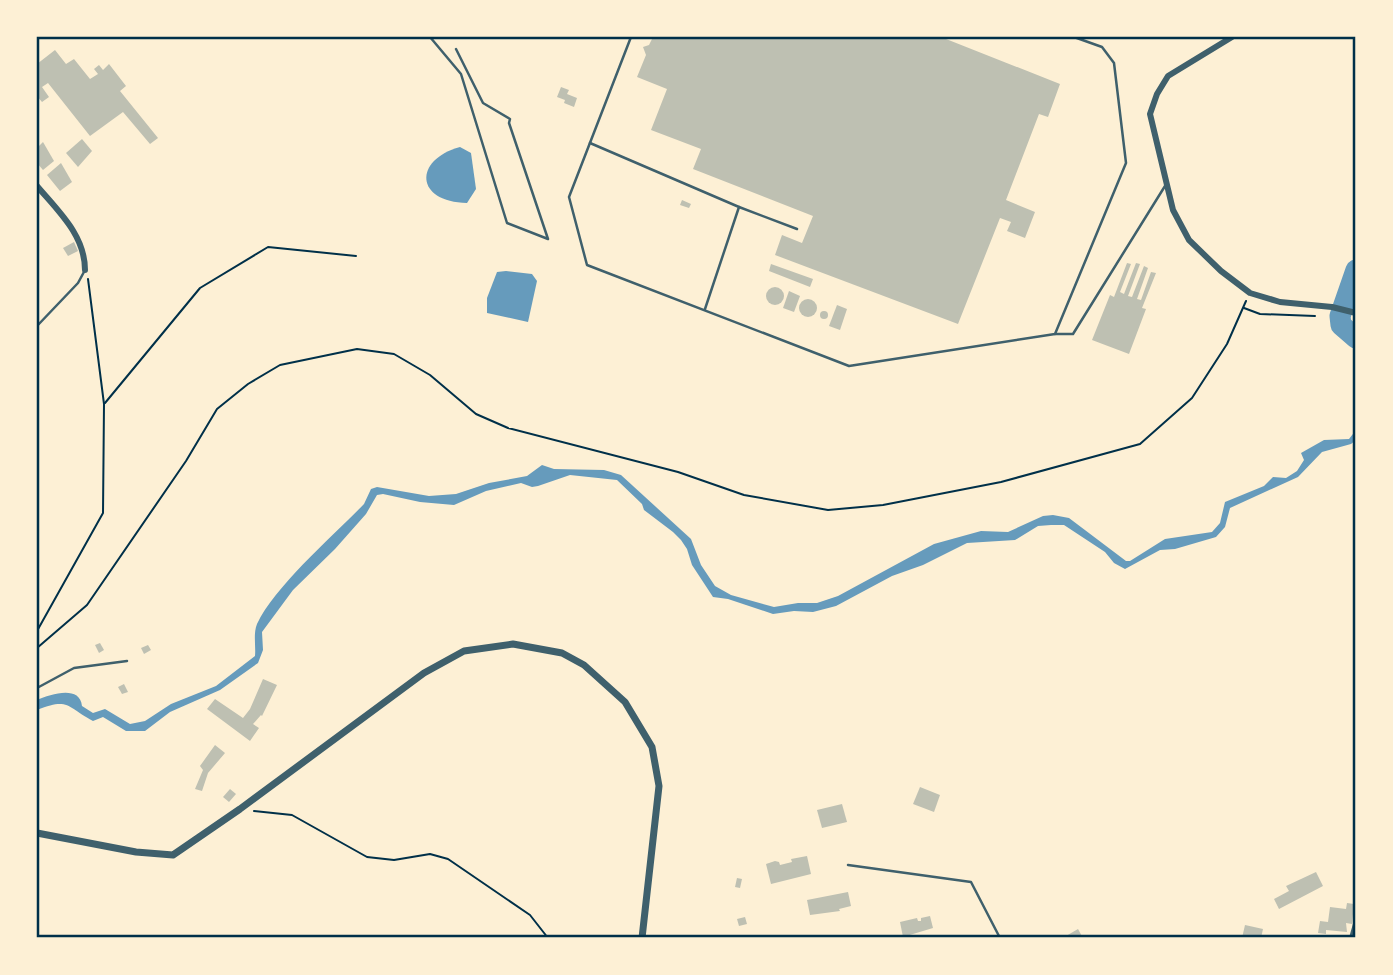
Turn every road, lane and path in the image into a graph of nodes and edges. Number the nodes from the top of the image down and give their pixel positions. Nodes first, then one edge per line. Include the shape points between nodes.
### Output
1 (430, 37) edge
2 (631, 37) edge
3 (1074, 37) edge
4 (1232, 37) edge
5 (456, 49) dead end
6 (590, 143) junction
7 (1167, 184) junction
8 (37, 186) edge
9 (739, 208) junction
10 (797, 229) dead end
11 (356, 256) dead end
12 (85, 270) junction
13 (1250, 293) junction
14 (1243, 308) junction
15 (704, 310) junction
16 (1356, 313) edge
17 (1314, 316) dead end
18 (37, 326) edge
19 (1055, 334) junction
20 (104, 404) junction
21 (37, 631) edge
22 (37, 648) edge
23 (127, 661) dead end
24 (37, 688) edge
25 (240, 809) junction
26 (37, 833) edge
27 (848, 865) dead end
28 (1356, 924) edge
29 (548, 938) edge
30 (642, 938) edge
31 (1000, 938) edge
32 (1352, 938) edge

1 - 5 lane via 461,74 507,223 548,239 510,119 483,103
2 - 6 lane
3 - 19 lane via 1102,47 1114,63 1126,163
4 - 7 street via 1168,76 1157,94 1150,114
6 - 9 lane
6 - 15 lane via 569,197 587,265
7 - 13 street via 1172,210 1189,240
7 - 19 lane via 1073,334
8 - 12 street via 76,234
9 - 10 lane
9 - 15 lane
11 - 20 path via 268,247 200,288
12 - 18 lane
12 - 20 path
13 - 14 path
13 - 16 street
14 - 17 path via 1260,314
14 - 22 path via 1227,344 1192,398 1140,444 1001,482 883,505 828,510 744,495 678,472 508,428 476,414 430,375 394,355 357,349 281,365 217,410 87,605
15 - 19 lane via 849,366
20 - 21 path via 103,513
23 - 24 lane via 74,668
25 - 26 street via 173,855
25 - 29 path via 292,815 367,857 394,860 430,854 448,859 530,915
25 - 30 street via 424,673 464,651 513,644 562,653 584,665 625,702 652,747 659,786
27 - 31 lane via 971,881
28 - 32 street

